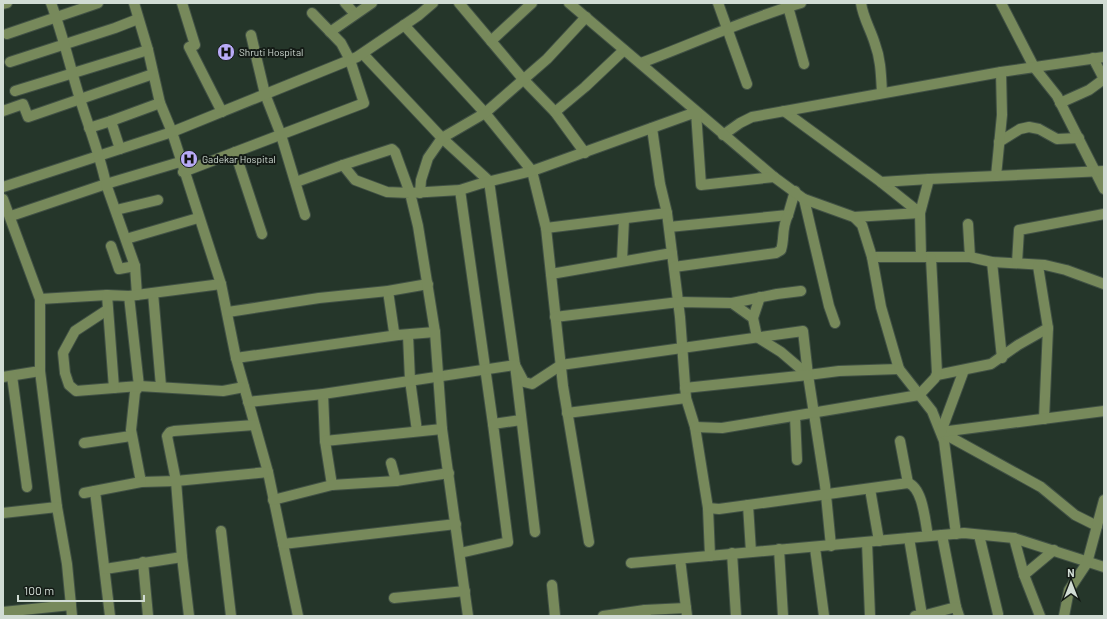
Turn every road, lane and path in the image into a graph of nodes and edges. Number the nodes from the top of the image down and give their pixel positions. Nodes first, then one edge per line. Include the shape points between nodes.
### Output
1 (7, 3) edge
2 (51, 3) edge
3 (98, 3) edge
4 (134, 3) edge
5 (182, 3) edge
6 (345, 3) edge
7 (372, 3) edge
8 (433, 3) edge
9 (459, 3) edge
10 (532, 3) edge
11 (718, 3) edge
12 (800, 3) edge
13 (861, 3) edge
14 (1001, 3) edge
15 (3, 4) edge
16 (572, 4) edge
17 (788, 5) edge
18 (312, 13) dead end
19 (355, 14) junction
20 (586, 17) junction
21 (56, 18) junction
22 (138, 19) junction
23 (404, 25) junction
24 (728, 29) junction
25 (330, 32) junction
26 (7, 34) dead end
27 (251, 35) dead end
28 (491, 41) junction
29 (65, 44) junction
30 (148, 50) junction
31 (624, 50) junction
32 (363, 54) junction
33 (1104, 57) edge
34 (1093, 58) junction
35 (350, 60) junction
36 (10, 62) dead end
37 (641, 63) junction
38 (804, 64) dead end
39 (1034, 67) junction
40 (1001, 72) junction
41 (72, 74) junction
42 (153, 74) junction
43 (523, 79) junction
44 (1104, 79) edge
45 (747, 84) dead end
46 (15, 92) dead end
47 (882, 93) junction
48 (264, 94) junction
49 (80, 100) junction
50 (160, 103) junction
51 (1060, 103) junction
52 (3, 111) edge
53 (784, 111) junction
54 (222, 112) junction
55 (555, 112) junction
56 (696, 112) junction
57 (485, 113) junction
58 (111, 121) junction
59 (89, 128) junction
60 (652, 128) junction
61 (172, 132) junction
62 (281, 135) junction
63 (723, 135) junction
64 (442, 138) junction
65 (1078, 138) junction
66 (999, 142) junction
67 (120, 149) junction
68 (235, 152) junction
69 (585, 153) junction
70 (100, 156) junction
71 (344, 165) junction
72 (182, 167) junction
73 (532, 171) junction
74 (1099, 171) edge
75 (996, 176) junction
76 (774, 177) junction
77 (929, 178) junction
78 (296, 182) junction
79 (489, 182) junction
80 (881, 182) junction
81 (106, 184) junction
82 (3, 187) edge
83 (1104, 189) edge
84 (460, 190) junction
85 (795, 191) junction
86 (415, 193) junction
87 (3, 199) edge
88 (804, 199) junction
89 (158, 200) dead end
90 (116, 210) junction
91 (667, 213) junction
92 (920, 213) junction
93 (1104, 214) edge
94 (305, 215) dead end
95 (788, 215) junction
96 (11, 216) junction
97 (854, 217) junction
98 (198, 218) junction
99 (624, 219) junction
100 (968, 224) dead end
101 (669, 226) junction
102 (546, 228) junction
103 (262, 234) dead end
104 (126, 239) junction
105 (111, 246) dead end
106 (672, 253) junction
107 (872, 257) junction
108 (926, 257) junction
109 (970, 257) junction
110 (622, 261) junction
111 (992, 262) junction
112 (1017, 263) junction
113 (135, 266) junction
114 (1038, 266) junction
115 (674, 267) junction
116 (551, 274) junction
117 (221, 284) junction
118 (428, 284) junction
119 (1104, 284) edge
120 (388, 291) junction
121 (801, 291) dead end
122 (153, 293) junction
123 (106, 295) junction
124 (133, 296) junction
125 (760, 297) junction
126 (40, 299) junction
127 (678, 302) junction
128 (732, 303) junction
129 (106, 310) junction
130 (228, 312) junction
131 (555, 317) junction
132 (753, 318) junction
133 (835, 323) dead end
134 (1048, 328) junction
135 (435, 332) junction
136 (403, 335) junction
137 (757, 337) junction
138 (682, 348) junction
139 (236, 358) junction
140 (1002, 358) junction
141 (515, 365) junction
142 (561, 365) junction
143 (899, 369) junction
144 (486, 370) junction
145 (964, 370) junction
146 (40, 371) junction
147 (808, 375) junction
148 (936, 375) junction
149 (8, 376) edge
150 (437, 376) junction
151 (410, 380) junction
152 (139, 386) junction
153 (161, 386) junction
154 (244, 387) junction
155 (114, 388) junction
156 (685, 393) junction
157 (323, 394) junction
158 (919, 395) junction
159 (248, 402) junction
160 (1104, 411) edge
161 (567, 413) junction
162 (814, 413) junction
163 (795, 416) junction
164 (1044, 419) junction
165 (521, 420) junction
166 (494, 424) junction
167 (254, 425) junction
168 (695, 428) junction
169 (442, 429) junction
170 (416, 432) junction
171 (941, 432) junction
172 (131, 436) junction
173 (325, 441) junction
174 (900, 441) dead end
175 (84, 443) dead end
176 (797, 460) dead end
177 (391, 463) dead end
178 (268, 472) junction
179 (449, 473) junction
180 (176, 481) junction
181 (396, 481) junction
182 (141, 482) junction
183 (908, 483) junction
184 (332, 485) junction
185 (27, 487) dead end
186 (870, 489) junction
187 (95, 491) junction
188 (84, 493) dead end
189 (826, 495) junction
190 (273, 500) junction
191 (1104, 500) edge
192 (748, 506) junction
193 (57, 507) junction
194 (708, 508) junction
195 (3, 513) edge
196 (456, 524) junction
197 (1097, 526) junction
198 (221, 531) dead end
199 (535, 532) dead end
200 (956, 534) junction
201 (942, 535) junction
202 (979, 535) junction
203 (928, 536) junction
204 (909, 538) junction
205 (1014, 538) junction
206 (879, 541) junction
207 (589, 542) dead end
208 (867, 542) junction
209 (283, 544) junction
210 (831, 546) junction
211 (816, 548) junction
212 (779, 549) junction
213 (1054, 550) junction
214 (751, 552) junction
215 (460, 553) junction
216 (732, 553) junction
217 (710, 556) junction
218 (182, 557) junction
219 (680, 559) junction
220 (143, 562) junction
221 (631, 563) dead end
222 (1087, 563) junction
223 (1104, 567) edge
224 (105, 569) junction
225 (1024, 575) junction
226 (552, 585) dead end
227 (465, 591) junction
228 (394, 598) dead end
229 (71, 605) junction
230 (3, 612) edge
231 (687, 612) edge
232 (958, 612) edge
233 (646, 613) edge
234 (998, 614) dead end
235 (1066, 614) edge
236 (72, 616) edge
237 (110, 616) edge
238 (148, 616) edge
239 (189, 616) edge
240 (231, 616) edge
241 (298, 616) edge
242 (468, 616) edge
243 (555, 616) edge
244 (603, 616) edge
245 (736, 616) edge
246 (783, 616) edge
247 (824, 616) edge
248 (870, 616) edge
249 (920, 616) edge
250 (1040, 616) edge

1 - 15 street
2 - 21 street
3 - 21 street
4 - 22 street
5 - 54 street via 195,45 189,47
6 - 19 street
7 - 19 street
8 - 23 street
9 - 28 street
10 - 28 street
11 - 24 street
12 - 17 street
13 - 47 street via 881,68
14 - 39 street
16 - 20 street
17 - 24 street
17 - 38 street
18 - 25 street
19 - 25 street
20 - 31 street
20 - 43 street via 547,59
21 - 26 street
21 - 29 street
22 - 29 street
22 - 30 street
23 - 32 street
23 - 57 street
24 - 37 street
24 - 45 street
25 - 35 street via 341,43
27 - 48 street
28 - 43 street
29 - 36 street
29 - 41 street
30 - 41 street
30 - 42 street
31 - 37 street
31 - 55 street
32 - 35 street
32 - 64 street
33 - 34 street
34 - 39 street
34 - 44 street
35 - 48 street
35 - 62 street via 364,103
37 - 56 street
39 - 40 street
39 - 51 street
40 - 47 street
40 - 66 street via 1002,115
41 - 46 street
41 - 49 street
42 - 49 street
42 - 50 street
43 - 55 street
43 - 57 street
44 - 51 street
47 - 53 street
48 - 54 street
48 - 62 street
49 - 52 street via 28,118 24,104
49 - 59 street
50 - 58 street
50 - 61 street
51 - 65 street
53 - 63 street via 752,116
53 - 80 street
54 - 61 street
55 - 69 street
56 - 60 street
56 - 63 street
56 - 76 street via 701,184
57 - 64 street
57 - 73 street
58 - 59 street
58 - 67 street
59 - 70 street
60 - 69 street
60 - 91 street
61 - 67 street
61 - 72 street
62 - 68 street
62 - 78 street
63 - 76 street
64 - 79 street
64 - 86 street via 428,158
65 - 66 street via 1056,139 1039,129 1029,127 1020,129
65 - 74 street
66 - 75 street
67 - 70 street
68 - 72 street
68 - 103 street
69 - 73 street
70 - 81 street
70 - 82 street
71 - 78 street
71 - 86 street via 355,180 387,192
71 - 86 street via 392,149
72 - 81 street
72 - 98 street
73 - 79 street
73 - 102 street
74 - 75 street
74 - 83 street
75 - 77 street
76 - 85 street
77 - 80 street
77 - 92 street
78 - 94 street
79 - 84 street
79 - 141 street
80 - 92 street
81 - 90 street
81 - 96 street
84 - 86 street
84 - 144 street
85 - 88 street
85 - 95 street
86 - 118 street
87 - 96 street
88 - 97 street
88 - 133 street
89 - 90 street
90 - 104 street
91 - 99 street
91 - 101 street
92 - 97 street
92 - 108 street
93 - 112 street via 1019,230
95 - 101 street
95 - 115 street via 783,225 783,244 781,250 776,253
96 - 126 street
97 - 107 street via 862,225
98 - 104 street
98 - 117 street
99 - 102 street
99 - 110 street
100 - 109 street
101 - 106 street
102 - 116 street
104 - 113 street
105 - 113 street via 119,269
106 - 110 street
106 - 115 street
107 - 108 street
107 - 143 street via 881,307
108 - 109 street
108 - 148 street
109 - 111 street
110 - 116 street
111 - 112 street
111 - 140 street
112 - 114 street
113 - 124 street
114 - 119 street via 1066,270
114 - 134 street
115 - 127 street
116 - 131 street
117 - 122 street
117 - 130 street
118 - 120 street
118 - 135 street
120 - 130 street via 319,298
120 - 136 street via 394,332
121 - 125 street
122 - 124 street
122 - 153 street
123 - 124 street
123 - 126 street
123 - 129 street
124 - 152 street
125 - 128 street
125 - 132 street
126 - 146 street
127 - 128 street
127 - 131 street
127 - 138 street
128 - 132 street
129 - 155 street
129 - 155 street via 75,330 64,353 65,373 69,385 76,391
130 - 139 street
131 - 142 street
132 - 137 street
134 - 140 street via 1018,345
134 - 164 street
135 - 136 street
135 - 150 street
136 - 139 street
136 - 151 street
137 - 138 street
137 - 147 street via 781,352
137 - 147 street via 803,330
138 - 142 street
138 - 156 street
139 - 154 street
140 - 145 street via 991,364
141 - 142 street via 524,382 532,384
141 - 144 street
141 - 165 street
142 - 161 street
143 - 147 street
143 - 158 street
144 - 150 street
144 - 166 street
145 - 148 street
145 - 171 street
146 - 149 street
146 - 193 street
147 - 156 street
147 - 162 street
148 - 158 street
149 - 185 street
150 - 151 street
150 - 169 street
151 - 157 street
151 - 170 street
152 - 153 street
152 - 155 street
152 - 172 street via 135,392
153 - 154 street via 197,391 224,391
154 - 159 street
156 - 161 street
156 - 168 street
157 - 159 street
157 - 173 street
158 - 162 street
158 - 171 street via 932,411
159 - 167 street
160 - 164 street
161 - 207 street
162 - 163 street
162 - 189 street
163 - 168 street via 722,428
163 - 176 street
164 - 171 street
165 - 166 street
165 - 199 street
166 - 215 street via 508,542
167 - 178 street
167 - 180 street via 170,432 167,436
168 - 194 street
169 - 170 street
169 - 179 street
170 - 173 street
171 - 197 street via 1041,487 1076,515
171 - 200 street
172 - 175 street
172 - 182 street
173 - 184 street
174 - 183 street
177 - 181 street
178 - 180 street
178 - 190 street
179 - 181 street
179 - 196 street
180 - 182 street
180 - 218 street
181 - 184 street
182 - 187 street
183 - 186 street
183 - 203 street via 916,488
184 - 190 street
186 - 189 street
186 - 206 street
187 - 188 street
187 - 224 street
189 - 192 street
189 - 210 street
190 - 209 street
191 - 197 street
192 - 194 street
192 - 214 street
193 - 195 street
193 - 229 street
194 - 217 street
196 - 209 street
196 - 215 street
197 - 222 street
198 - 240 street
200 - 201 street
200 - 202 street
201 - 203 street
201 - 232 street
202 - 205 street
202 - 234 street
203 - 204 street
204 - 206 street
204 - 249 street
205 - 213 street
205 - 225 street
206 - 208 street
208 - 210 street
208 - 248 street
209 - 241 street
210 - 211 street
211 - 212 street
211 - 247 street
212 - 214 street
212 - 246 street
213 - 222 street
213 - 225 street
214 - 216 street
215 - 227 street
216 - 217 street
216 - 245 street
217 - 219 street
218 - 220 street
218 - 239 street
219 - 221 street
219 - 231 street
220 - 224 street
220 - 238 street
222 - 223 street
222 - 235 street via 1068,590
224 - 237 street
225 - 250 street
226 - 243 street
227 - 228 street
227 - 242 street
229 - 230 street
229 - 236 street
231 - 233 street
232 - 249 street
233 - 244 street

